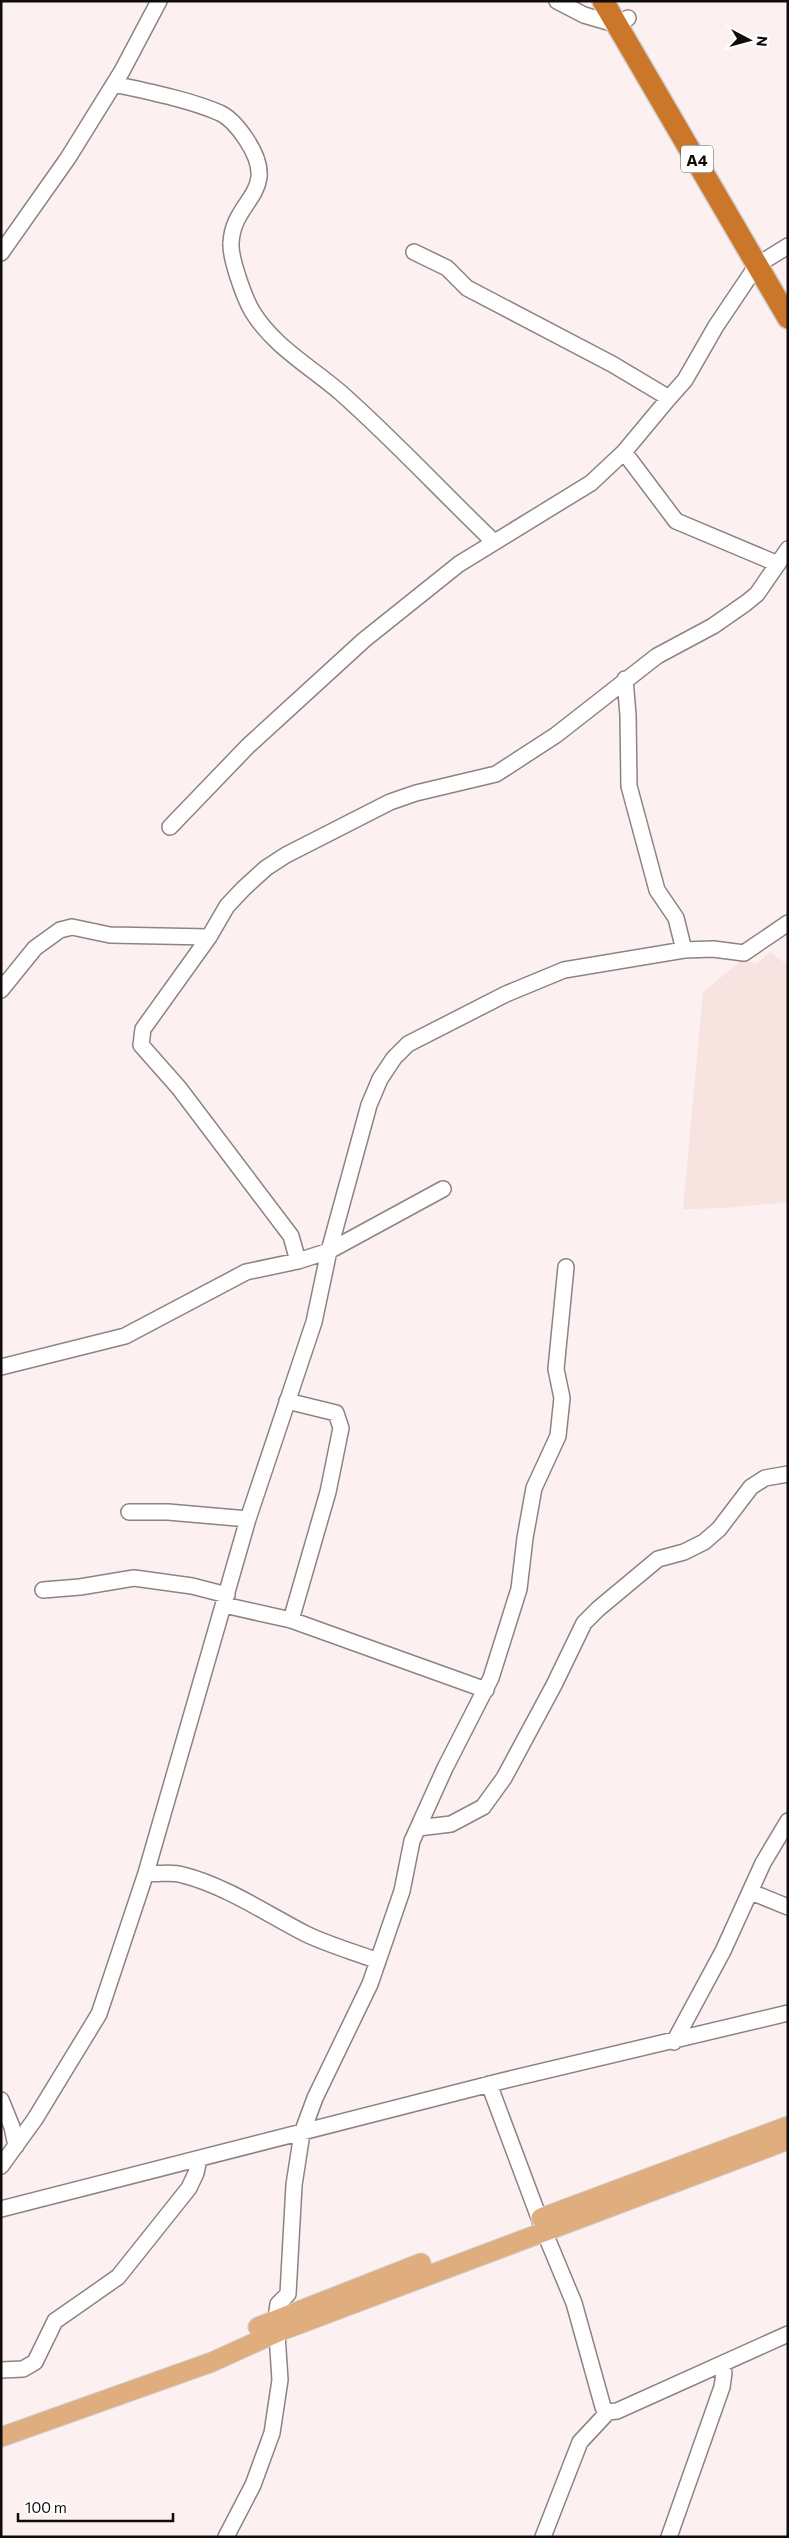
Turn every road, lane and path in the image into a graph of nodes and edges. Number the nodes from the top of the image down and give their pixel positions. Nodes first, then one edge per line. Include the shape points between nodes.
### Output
1 (159, 1) edge
2 (557, 1) edge
3 (603, 1) edge
4 (622, 15) edge
5 (114, 84) junction
6 (788, 246) edge
7 (414, 252) dead end
8 (1, 253) edge
9 (763, 262) junction
10 (788, 292) edge
11 (788, 318) edge
12 (669, 398) junction
13 (624, 452) junction
14 (493, 541) junction
15 (788, 549) edge
16 (778, 564) junction
17 (625, 679) junction
18 (170, 827) dead end
19 (788, 923) edge
20 (209, 937) junction
21 (684, 950) junction
22 (1, 990) edge
23 (443, 1190) dead end
24 (329, 1251) junction
25 (298, 1261) junction
26 (566, 1267) dead end
27 (1, 1367) edge
28 (287, 1401) junction
29 (788, 1474) edge
30 (129, 1512) dead end
31 (248, 1519) junction
32 (43, 1590) dead end
33 (225, 1600) junction
34 (291, 1620) junction
35 (486, 1690) junction
36 (788, 1821) edge
37 (418, 1828) junction
38 (146, 1873) junction
39 (751, 1892) junction
40 (788, 1907) edge
41 (378, 1961) junction
42 (788, 2013) edge
43 (674, 2042) junction
44 (489, 2084) junction
45 (1, 2100) edge
46 (302, 2133) junction
47 (785, 2134) edge
48 (16, 2146) junction
49 (199, 2159) junction
50 (1, 2166) edge
51 (1, 2209) edge
52 (542, 2224) junction
53 (277, 2325) junction
54 (788, 2334) edge
55 (721, 2366) junction
56 (1, 2370) edge
57 (608, 2412) junction
58 (1, 2437) edge
59 (226, 2537) edge
60 (543, 2537) edge
61 (669, 2537) edge

1 - 5 street
2 - 4 street via 584,15
3 - 4 highway, A4
4 - 9 highway, A4
5 - 8 street via 68,158
5 - 14 street via 222,114 238,127 257,159 260,176 255,193 234,224 230,244 252,310 269,334 367,417
6 - 9 street
7 - 12 street via 441,264 467,288 612,364
9 - 10 highway, A4
9 - 11 highway, A4
9 - 12 street via 721,318 685,380
12 - 13 street
13 - 14 street via 591,483 552,509
13 - 16 street via 676,521
14 - 18 street via 438,580 287,708
15 - 16 street
16 - 17 street via 746,604 657,656
17 - 20 street via 556,735 496,774 390,802 286,855 266,868 227,906
17 - 21 street via 629,786 657,890 676,918
19 - 21 street via 744,954 713,949
20 - 22 street via 110,935 72,928 60,930 35,948
20 - 25 street via 143,1029 141,1045 179,1088 291,1236
21 - 24 street via 564,970 506,994 408,1044 380,1079 369,1105
23 - 24 street
24 - 25 street
24 - 28 street via 314,1322
25 - 27 street via 246,1272 125,1336
26 - 35 street via 556,1369 562,1398 558,1436 534,1488 519,1589
28 - 31 street
28 - 34 street via 336,1413 341,1428 328,1492
29 - 37 street via 765,1478 751,1487 720,1529 704,1542 658,1559 598,1609 584,1623 504,1778 484,1807 451,1824
30 - 31 street
31 - 33 street
32 - 33 street via 134,1578 192,1586
33 - 34 street
33 - 38 street
34 - 35 street
35 - 37 street
36 - 39 street via 776,1838
37 - 41 street via 412,1841 402,1891
38 - 41 street via 182,1874 209,1884 309,1936
38 - 48 street via 99,2014
39 - 40 street
39 - 43 street
41 - 46 street
42 - 43 street
43 - 44 street
44 - 46 street
44 - 52 street
45 - 48 street
46 - 49 street
46 - 53 street via 294,2185 288,2294 278,2304
47 - 52 main road
48 - 50 street
49 - 51 street
49 - 56 street via 189,2188 118,2277 55,2321 39,2356 30,2366
52 - 53 main road
52 - 57 street via 574,2303 603,2407
53 - 58 main road via 184,2364 158,2380
53 - 59 street via 280,2380 272,2433 253,2485
54 - 55 street
55 - 57 street
55 - 61 street via 724,2373 722,2387
57 - 60 street via 580,2442

